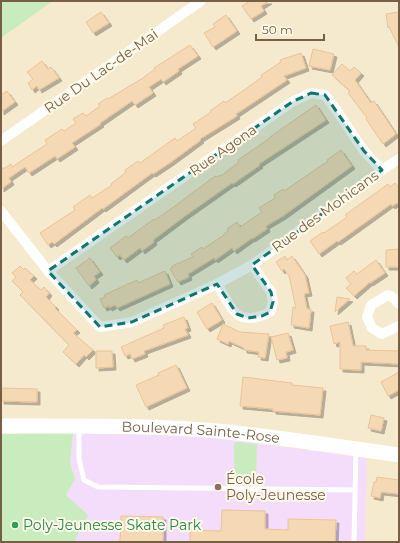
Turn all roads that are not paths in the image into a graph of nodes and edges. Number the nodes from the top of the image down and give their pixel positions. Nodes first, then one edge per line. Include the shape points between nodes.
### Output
1 (201, 1) edge
2 (1, 141) edge
3 (399, 159) edge
4 (382, 170) junction
5 (1, 211) edge
6 (252, 265) junction
7 (48, 271) junction
8 (217, 284) junction
9 (399, 304) edge
10 (399, 326) edge
11 (1, 426) edge
12 (79, 426) junction
13 (356, 449) junction
14 (399, 455) edge
15 (355, 490) junction
16 (354, 542) edge

1 - 2 street, Rue Du Lac-de-Mai
3 - 4 street, Rue des Mohicans
4 - 6 street, Rue des Mohicans
4 - 7 street, Rue Agona via 364,151 325,95 311,93 292,102
5 - 7 street, Rue des Mohicans
6 - 8 street, Rue des Mohicans
6 - 8 street via 271,292 273,302 270,312 248,318 237,314
7 - 8 street, Rue des Mohicans via 100,327 132,322
9 - 10 street via 388,295 371,305 367,317 372,328 382,334
11 - 12 street, Boulevard Sainte-Rose
12 - 13 street, Boulevard Sainte-Rose via 228,432
12 - 15 lane via 79,459 84,480 98,488
13 - 14 street, Boulevard Sainte-Rose
13 - 15 lane
15 - 16 lane

